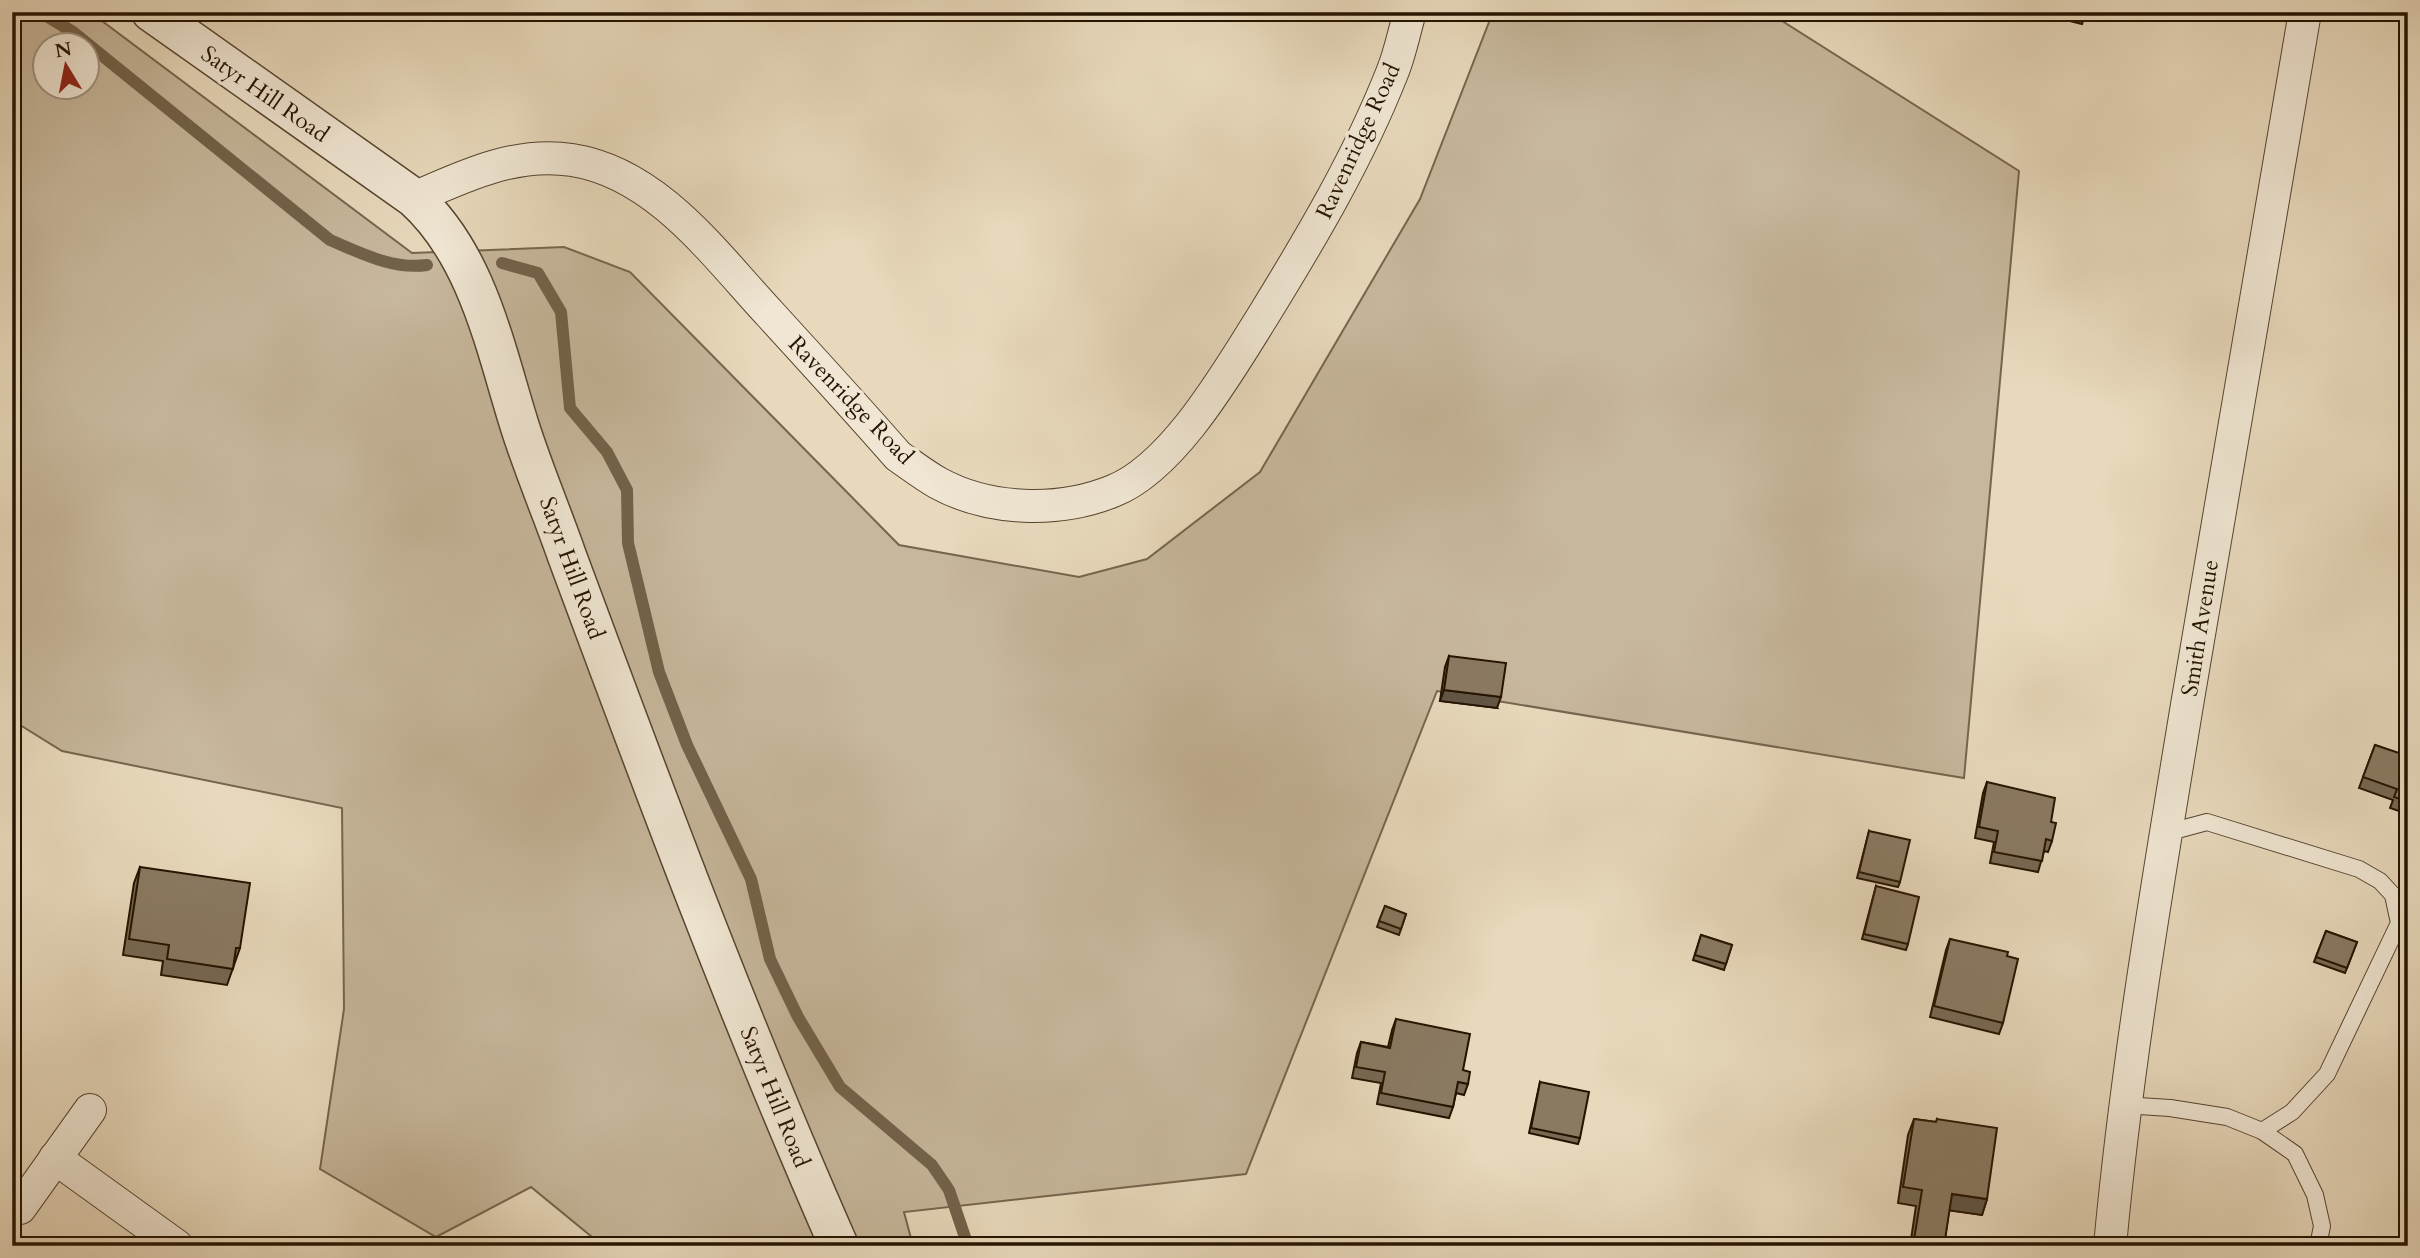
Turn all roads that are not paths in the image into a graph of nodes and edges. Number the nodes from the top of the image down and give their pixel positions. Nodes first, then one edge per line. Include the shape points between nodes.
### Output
1 (151, 12) edge
2 (1410, 12) edge
3 (2305, 12) edge
4 (414, 198) junction
5 (2166, 833) junction
6 (2123, 1105) junction
7 (90, 1110) dead end
8 (2262, 1131) junction
9 (55, 1158) junction
10 (20, 1208) dead end
11 (177, 1246) edge
12 (839, 1246) edge
13 (2110, 1246) edge
14 (2318, 1246) edge

1 - 4 street, Satyr Hill Road
2 - 4 street, Ravenridge Road via 1392,72 1328,211 1208,405 1155,463 1115,491 1070,503 1023,506 983,500 939,484 898,456 699,238 658,200 616,173 572,160 523,160 471,172
3 - 5 street, Smith Avenue
4 - 12 street, Satyr Hill Road via 431,213 463,261 521,431 720,964
5 - 6 street, Smith Avenue
5 - 8 lane via 2207,822 2359,869 2393,895 2399,923 2327,1074 2292,1112
6 - 8 lane via 2227,1117
6 - 13 street, Smith Avenue
7 - 9 street
8 - 14 lane via 2295,1154 2322,1226
9 - 10 street
9 - 11 street

